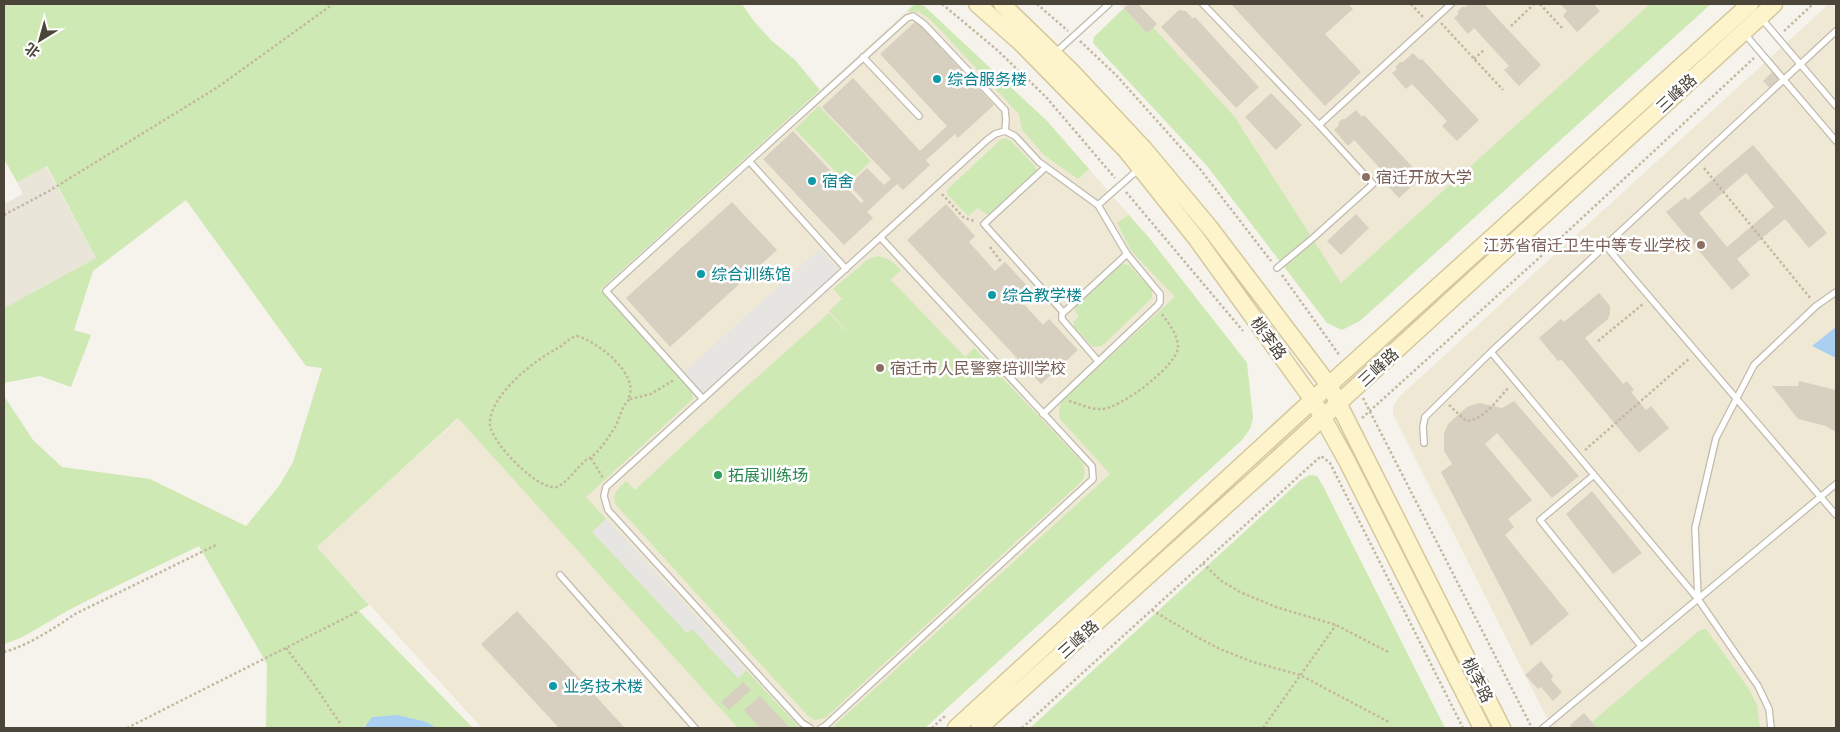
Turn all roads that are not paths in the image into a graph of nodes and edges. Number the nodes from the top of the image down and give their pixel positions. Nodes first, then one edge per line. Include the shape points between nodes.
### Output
1 (977, 4) edge
2 (1002, 4) edge
3 (1109, 4) edge
4 (1203, 4) edge
5 (1451, 4) edge
6 (1774, 4) edge
7 (1755, 10) edge
8 (1836, 31) edge
9 (1743, 32) junction
10 (864, 57) junction
11 (1048, 59) junction
12 (1801, 64) junction
13 (1784, 80) junction
14 (1836, 106) edge
15 (919, 116) dead end
16 (1319, 125) junction
17 (1005, 131) junction
18 (1836, 142) edge
19 (749, 161) junction
20 (1146, 163) junction
21 (1046, 167) junction
22 (1098, 205) junction
23 (881, 238) junction
24 (1605, 246) junction
25 (1127, 254) junction
26 (1277, 268) dead end
27 (846, 269) junction
28 (1836, 292) edge
29 (1063, 312) junction
30 (1491, 352) junction
31 (1098, 361) junction
32 (1329, 385) junction
33 (703, 398) junction
34 (1737, 398) junction
35 (1313, 400) junction
36 (1338, 403) junction
37 (1043, 414) junction
38 (1323, 418) junction
39 (1424, 443) dead end
40 (1594, 475) junction
41 (1836, 484) edge
42 (1821, 496) junction
43 (1836, 514) edge
44 (560, 575) dead end
45 (1698, 599) junction
46 (1641, 646) junction
47 (695, 728) edge
48 (809, 728) edge
49 (823, 728) edge
50 (956, 728) edge
51 (979, 728) edge
52 (1482, 728) edge
53 (1502, 728) edge
54 (1542, 728) edge
55 (1771, 728) edge

1 - 11 main road, 桃李路
2 - 11 main road, 桃李路
3 - 11 lane
4 - 16 lane
5 - 16 lane
6 - 7 main road, 三峰路
7 - 9 main road, 三峰路
7 - 12 lane
7 - 32 main road, 三峰路
8 - 12 lane
9 - 13 lane
9 - 36 main road, 三峰路
10 - 15 lane
10 - 17 lane via 913,16 1005,110
10 - 19 lane
11 - 20 main road, 桃李路
12 - 13 lane
12 - 14 lane
13 - 18 lane
13 - 24 lane
16 - 26 lane via 1373,184
17 - 21 lane via 1015,136
17 - 23 lane via 987,140
19 - 27 lane
19 - 33 lane via 606,291
20 - 22 lane
20 - 32 main road, 桃李路 via 1210,228
20 - 35 main road, 桃李路
21 - 22 lane
21 - 29 lane via 984,224
22 - 25 lane
23 - 27 lane
23 - 37 lane
24 - 30 lane
24 - 34 lane
25 - 29 lane
25 - 31 lane via 1160,294 1160,302
27 - 33 lane
28 - 34 lane via 1816,306 1754,365
29 - 31 lane via 1062,319
30 - 39 lane via 1426,417
30 - 40 lane
31 - 37 lane
32 - 35 main road, 三峰路
32 - 36 main road, 桃李路
33 - 48 lane via 606,487 604,496 608,510
34 - 42 lane
34 - 45 lane via 1716,438 1695,528
35 - 38 main road, 桃李路
35 - 50 main road, 三峰路
36 - 38 main road, 三峰路
36 - 53 main road, 桃李路
37 - 49 lane via 1092,466 1093,479
38 - 51 main road, 三峰路
38 - 52 main road, 桃李路
40 - 45 lane
40 - 46 lane via 1540,520
41 - 42 lane
42 - 43 lane
42 - 45 lane
44 - 47 lane
45 - 46 lane
45 - 55 lane via 1758,686 1770,709
46 - 54 lane

